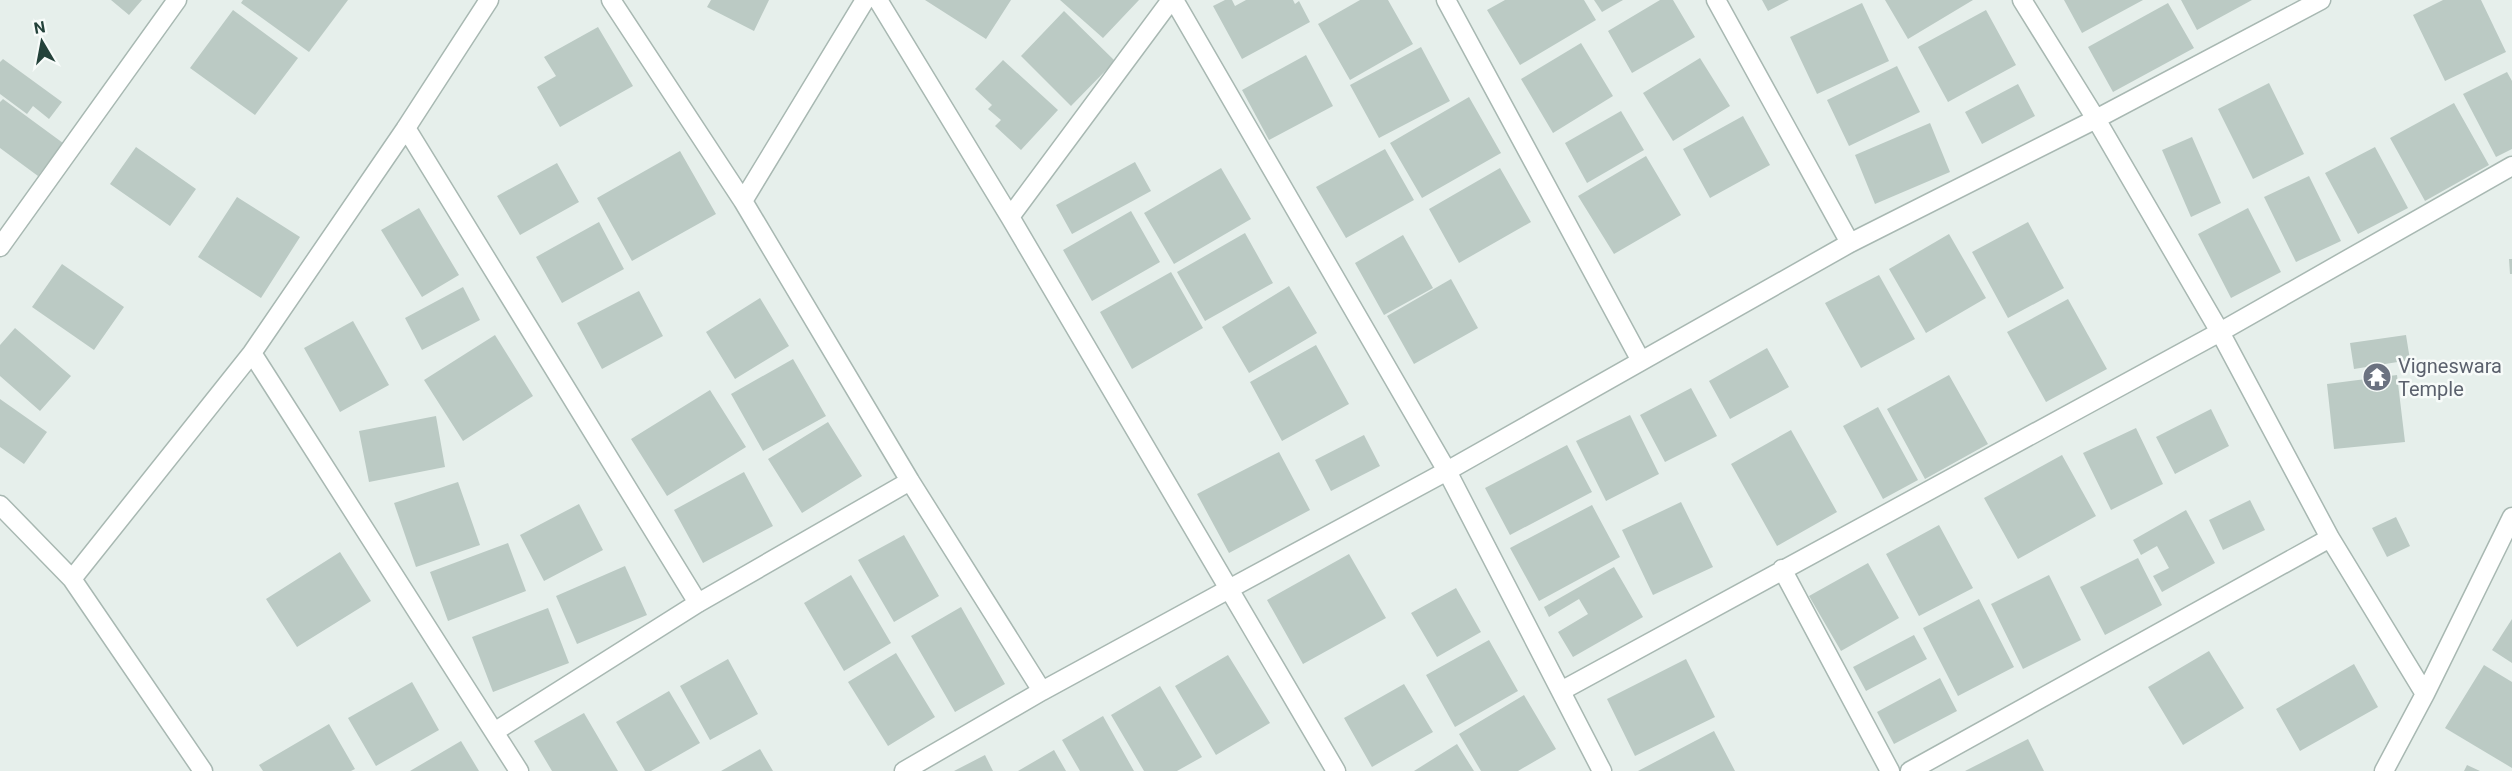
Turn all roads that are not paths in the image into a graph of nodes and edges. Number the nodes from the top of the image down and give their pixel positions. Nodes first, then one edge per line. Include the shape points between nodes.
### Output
1 (177, 0) edge
2 (489, 0) edge
3 (611, 0) edge
4 (865, 0) edge
5 (878, 0) edge
6 (1172, 0) edge
7 (1446, 0) edge
8 (1716, 0) edge
9 (2022, 0) edge
10 (2315, 2) edge
11 (2096, 119) junction
12 (406, 128) junction
13 (2512, 166) edge
14 (743, 201) junction
15 (1010, 217) junction
16 (1850, 243) junction
17 (0, 247) edge
18 (2220, 332) junction
19 (252, 353) junction
20 (1641, 361) junction
21 (1447, 471) junction
22 (910, 481) junction
23 (0, 505) edge
24 (2512, 518) edge
25 (2330, 538) junction
26 (1782, 569) junction
27 (72, 579) junction
28 (1228, 589) junction
29 (698, 603) junction
30 (1042, 691) junction
31 (1561, 691) junction
32 (2425, 694) junction
33 (494, 732) junction
34 (203, 771) edge
35 (519, 771) edge
36 (904, 771) edge
37 (1336, 771) edge
38 (1602, 771) edge
39 (1890, 771) edge
40 (1910, 771) edge
41 (2384, 771) edge

1 - 17 street
2 - 12 street
3 - 14 street
4 - 14 street
5 - 15 street
6 - 15 street
6 - 21 street
7 - 20 street
8 - 16 street
9 - 11 street
10 - 11 street
11 - 16 street
11 - 18 street
12 - 19 street
12 - 29 street
13 - 18 street
14 - 22 street
15 - 28 street
16 - 20 street
18 - 25 street
18 - 26 street
19 - 27 street
19 - 33 street
20 - 21 street
21 - 28 street
21 - 31 street
22 - 29 street
22 - 30 street
23 - 27 street
24 - 32 street
25 - 32 street
25 - 40 street
26 - 31 street
26 - 39 street
27 - 34 street
28 - 30 street
28 - 37 street
29 - 33 street
30 - 36 street
31 - 38 street
32 - 41 street
33 - 35 street

